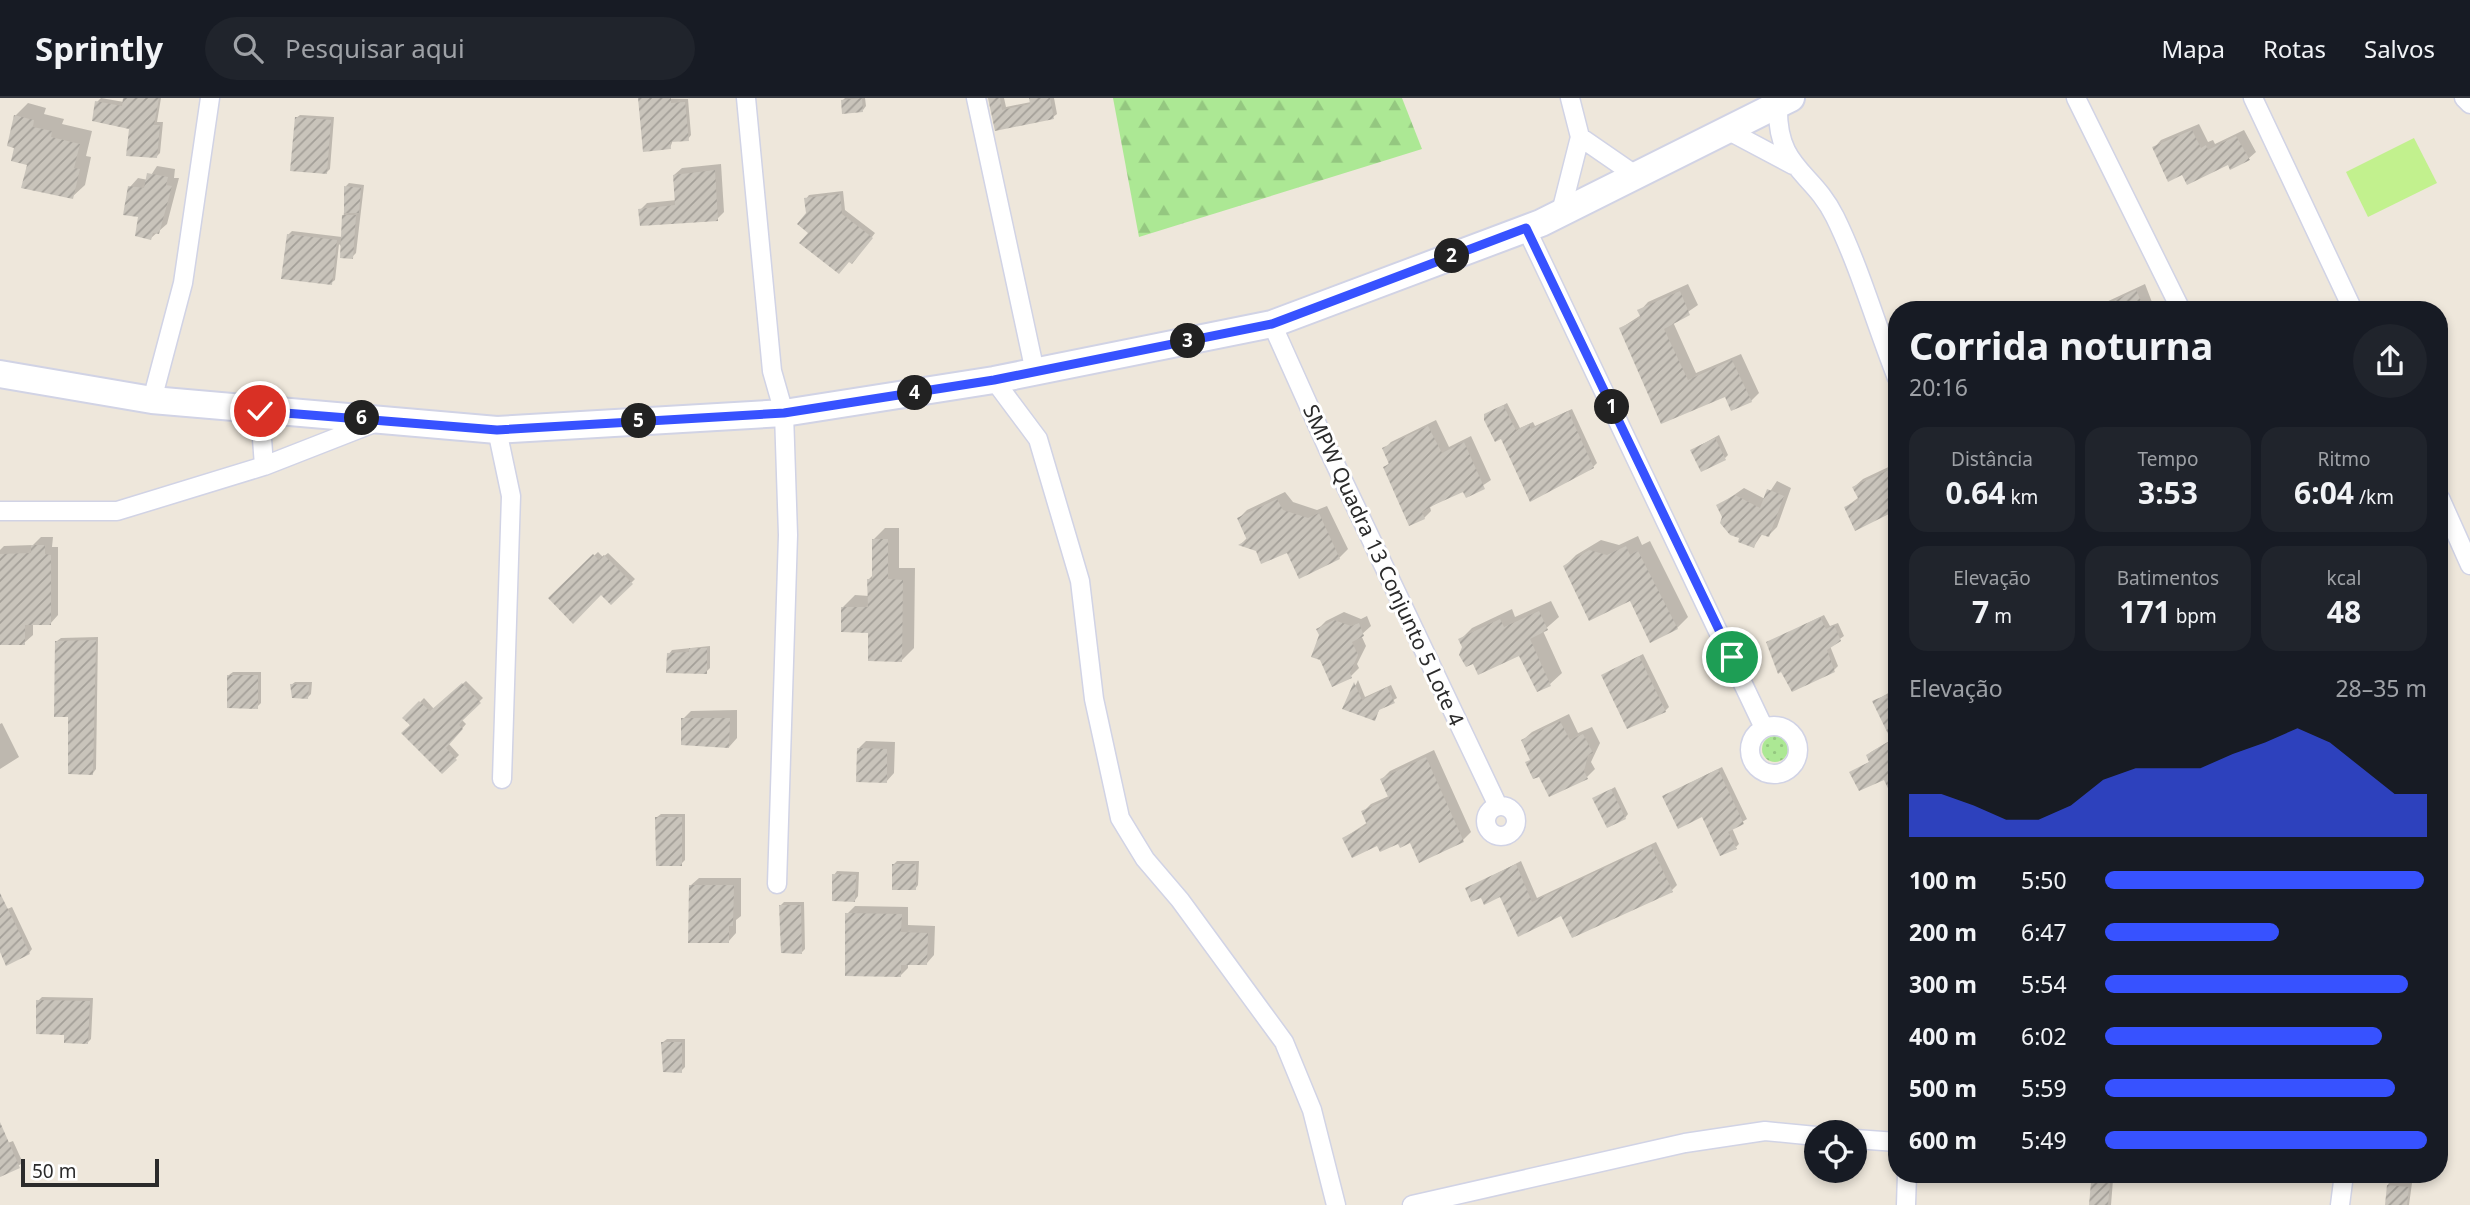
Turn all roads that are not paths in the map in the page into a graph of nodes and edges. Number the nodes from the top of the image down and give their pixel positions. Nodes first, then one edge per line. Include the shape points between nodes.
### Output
1 (211, 98) edge
2 (746, 98) edge
3 (976, 98) edge
4 (1570, 98) edge
5 (2076, 98) edge
6 (2253, 98) edge
7 (2464, 98) edge
8 (1785, 102) edge
9 (2470, 104) edge
10 (1729, 131) junction
11 (1580, 137) junction
12 (1793, 165) junction
13 (1638, 177) junction
14 (1561, 212) junction
15 (1526, 228) junction
16 (2176, 301) edge
17 (2349, 301) edge
18 (1272, 324) junction
19 (1888, 355) edge
20 (1035, 372) junction
21 (0, 374) edge
22 (994, 380) junction
23 (152, 400) junction
24 (260, 411) junction
25 (784, 413) junction
26 (384, 420) junction
27 (497, 430) junction
28 (264, 466) junction
29 (0, 511) edge
30 (2448, 516) edge
31 (2470, 565) edge
32 (1765, 728) dead end
33 (502, 779) dead end
34 (1498, 806) dead end
35 (777, 884) dead end
36 (1804, 1135) edge
37 (1867, 1140) edge
38 (1888, 1141) edge
39 (1907, 1183) edge
40 (2343, 1183) edge
41 (1336, 1205) edge
42 (1412, 1205) edge
43 (1906, 1205) edge
44 (2340, 1205) edge

1 - 23 street via 183,283
2 - 25 street via 771,358
3 - 20 street
4 - 11 street
5 - 16 street
6 - 17 street
7 - 9 street
8 - 10 street
8 - 12 street via 1778,126
10 - 12 street
10 - 13 street
11 - 13 street
11 - 14 street
12 - 19 street via 1834,214
13 - 14 street
14 - 15 street
15 - 18 street
15 - 32 street
18 - 20 street
18 - 34 street, SMPW Quadra 13 Conjunto 5 Lote 4
20 - 22 street
21 - 23 street
22 - 25 street
22 - 41 street via 1038,439 1076,568 1094,699 1120,818 1284,1042 1312,1110
23 - 24 street
24 - 26 street
24 - 28 street
25 - 27 street
25 - 35 street via 788,535
26 - 27 street
26 - 28 street
27 - 33 street via 511,496
28 - 29 street via 117,511
30 - 31 street
36 - 42 street via 1765,1131 1685,1143
37 - 38 street
39 - 43 street
40 - 44 street

